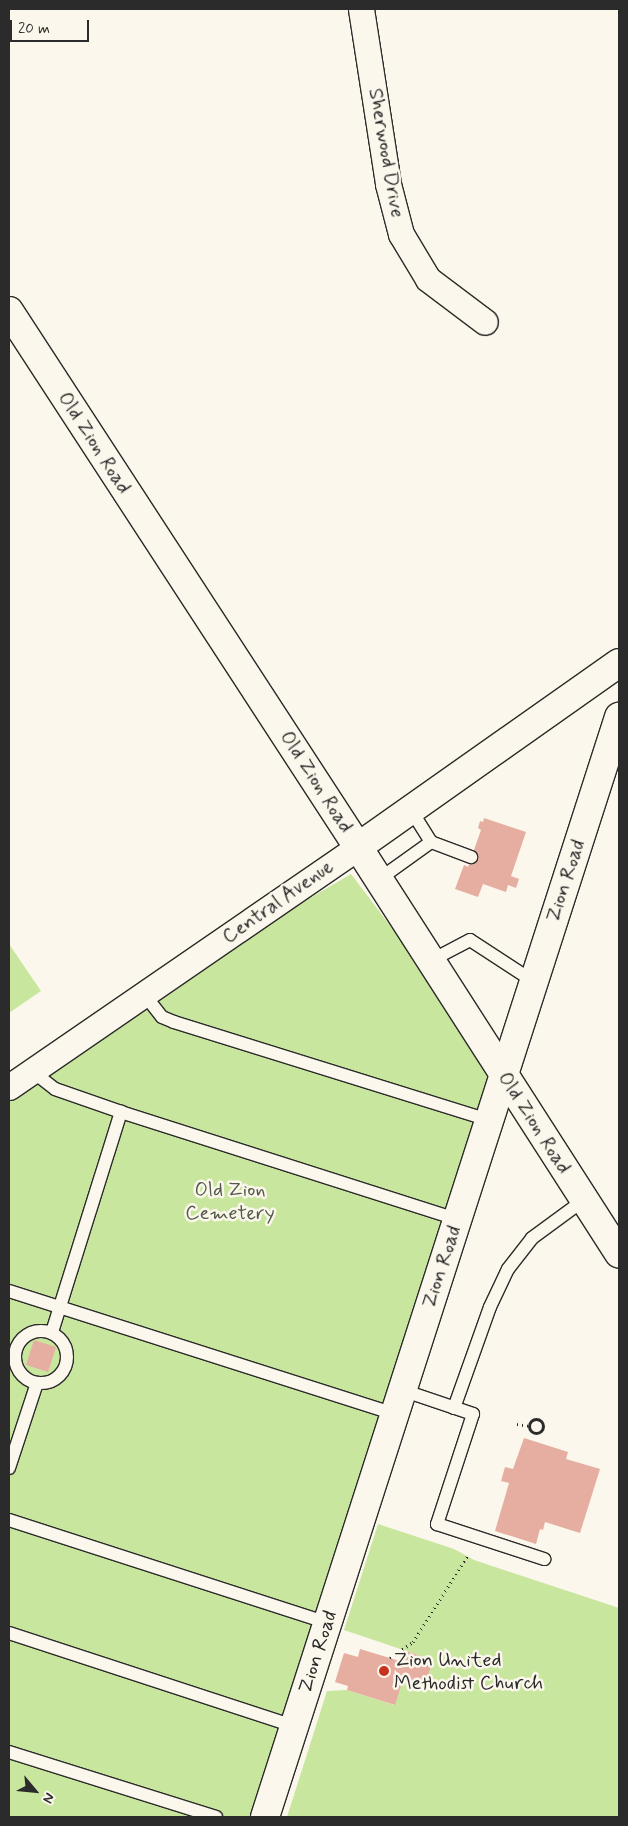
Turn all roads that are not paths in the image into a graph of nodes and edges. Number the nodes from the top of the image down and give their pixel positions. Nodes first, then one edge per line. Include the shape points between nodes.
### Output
1 (361, 9) edge
2 (9, 311) edge
3 (484, 322) dead end
4 (619, 663) edge
5 (619, 717) edge
6 (412, 811) junction
7 (431, 842) junction
8 (358, 847) junction
9 (471, 857) dead end
10 (378, 880) junction
11 (430, 961) junction
12 (533, 981) junction
13 (144, 994) junction
14 (32, 1071) junction
15 (503, 1075) junction
16 (9, 1087) edge
17 (121, 1112) junction
18 (488, 1120) junction
19 (584, 1200) junction
20 (457, 1219) junction
21 (619, 1254) edge
22 (9, 1291) edge
23 (60, 1308) junction
24 (52, 1332) junction
25 (37, 1383) junction
26 (398, 1402) junction
27 (454, 1408) junction
28 (9, 1468) edge
29 (9, 1520) edge
30 (544, 1558) dead end
31 (327, 1623) junction
32 (9, 1633) edge
33 (294, 1726) junction
34 (9, 1752) edge
35 (216, 1817) edge
36 (265, 1817) edge

1 - 3 street, Sherwood Drive via 388,184 402,234 428,279
2 - 8 street, Old Zion Road
4 - 6 street, Central Avenue
5 - 12 street, Zion Road
6 - 7 lane
6 - 8 street, Central Avenue
7 - 9 lane
7 - 10 lane
8 - 10 street, Old Zion Road
8 - 13 street, Central Avenue
10 - 11 street, Old Zion Road
11 - 12 lane via 470,940
11 - 15 street, Old Zion Road
12 - 15 street, Zion Road
13 - 14 street, Central Avenue
13 - 18 lane via 162,1016 174,1022
14 - 16 street, Central Avenue
14 - 17 lane via 55,1089
15 - 18 street, Zion Road
15 - 19 street, Old Zion Road
17 - 20 lane
17 - 23 lane
18 - 20 street, Zion Road
19 - 21 street, Old Zion Road
19 - 27 lane via 532,1238 508,1269 490,1307
20 - 26 street, Zion Road
22 - 23 lane
23 - 24 lane
23 - 26 lane
24 - 25 lane via 64,1343 65,1368 54,1380
24 - 25 lane via 43,1330 26,1335 15,1350 17,1368 22,1375
25 - 28 lane
26 - 27 lane
26 - 31 street, Zion Road
27 - 30 lane via 473,1414 437,1524
29 - 31 lane
31 - 33 street, Zion Road
32 - 33 lane
33 - 36 street, Zion Road
34 - 35 lane

